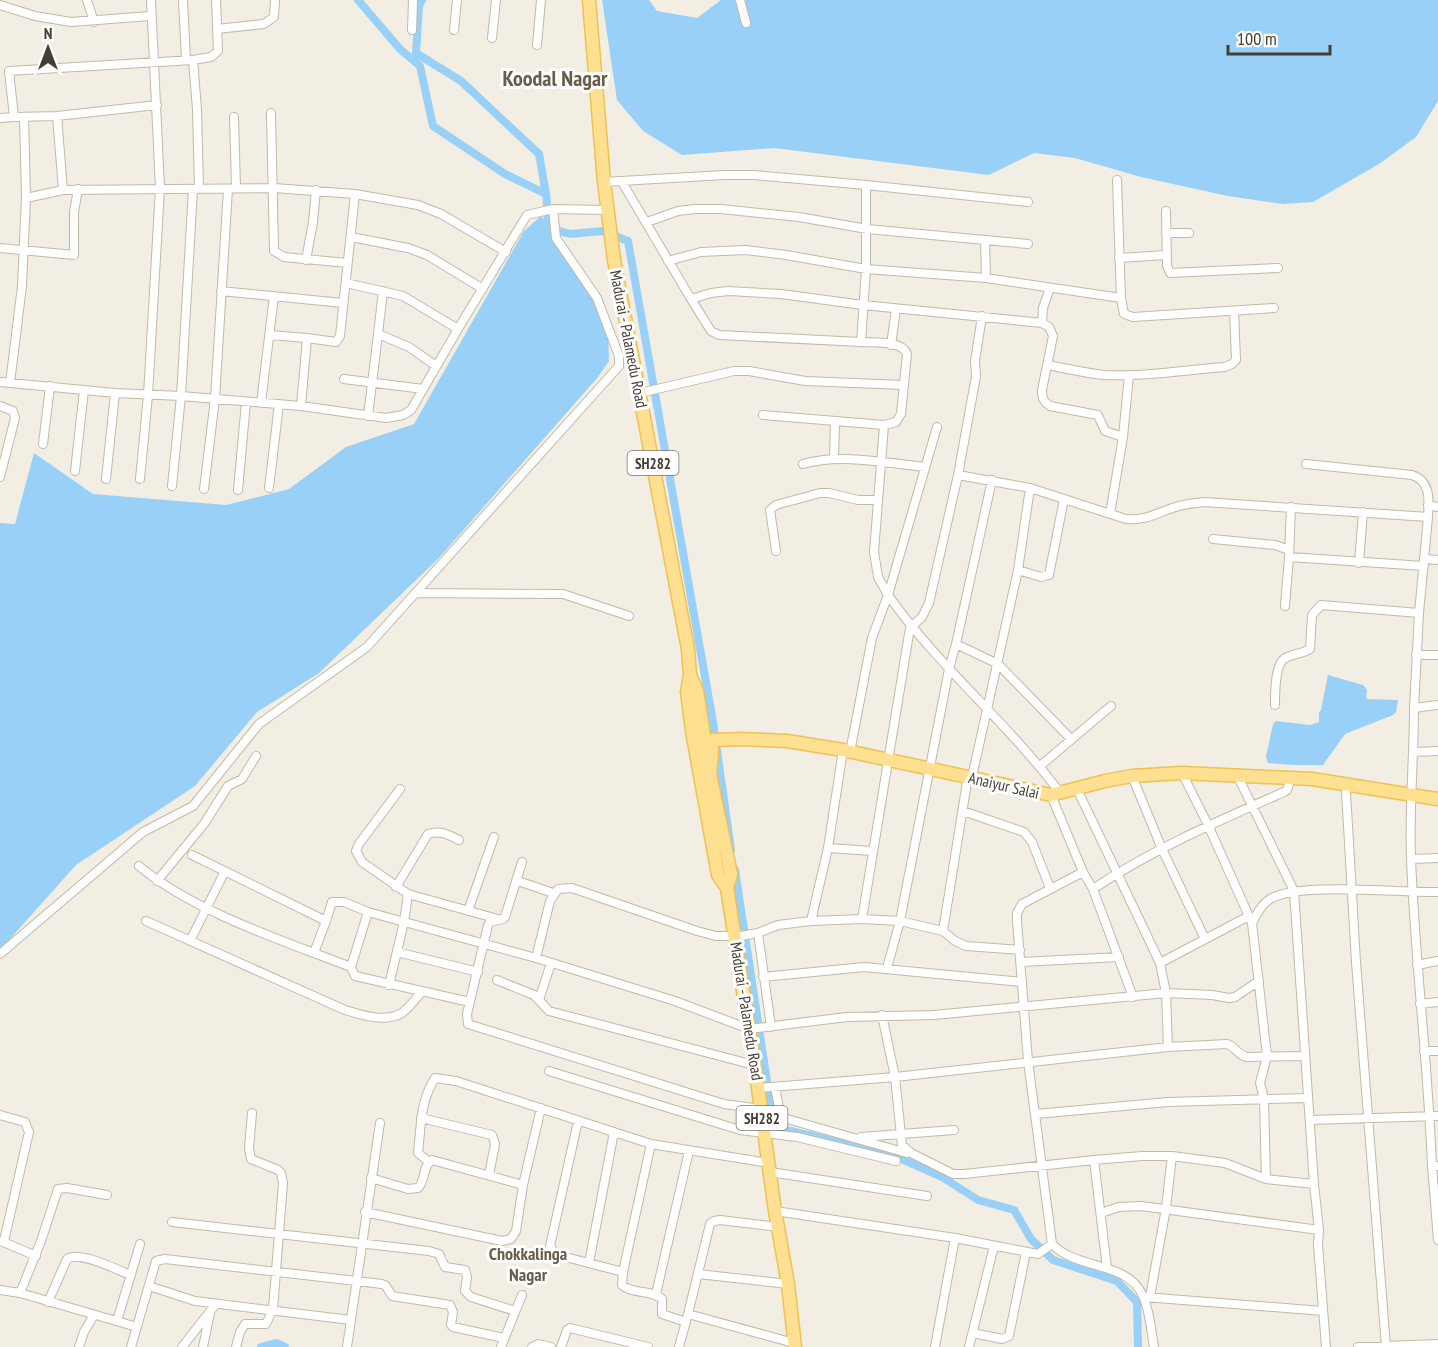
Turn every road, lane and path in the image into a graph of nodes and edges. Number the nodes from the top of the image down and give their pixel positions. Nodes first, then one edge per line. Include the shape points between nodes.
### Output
1 (87, 0) edge
2 (151, 0) edge
3 (183, 0) edge
4 (216, 0) edge
5 (275, 0) edge
6 (413, 0) edge
7 (457, 0) edge
8 (496, 0) edge
9 (541, 0) edge
10 (589, 0) edge
11 (740, 0) edge
12 (0, 5) edge
13 (150, 16) junction
14 (93, 22) junction
15 (746, 23) dead end
16 (217, 29) junction
17 (412, 30) dead end
18 (454, 30) dead end
19 (492, 38) dead end
20 (537, 45) dead end
21 (189, 60) junction
22 (154, 63) junction
23 (0, 71) edge
24 (9, 71) junction
25 (157, 105) junction
26 (271, 113) dead end
27 (57, 116) junction
28 (14, 117) junction
29 (24, 117) junction
30 (234, 117) dead end
31 (0, 118) edge
32 (1116, 180) dead end
33 (604, 182) junction
34 (622, 182) junction
35 (866, 185) junction
36 (160, 188) junction
37 (232, 188) junction
38 (274, 188) junction
39 (78, 189) junction
40 (196, 189) junction
41 (63, 190) junction
42 (316, 190) junction
43 (355, 194) junction
44 (26, 198) junction
45 (1028, 202) dead end
46 (549, 209) junction
47 (1166, 211) dead end
48 (608, 214) junction
49 (647, 222) junction
50 (867, 229) junction
51 (1166, 233) junction
52 (1190, 233) dead end
53 (351, 237) junction
54 (985, 240) junction
55 (1028, 244) dead end
56 (0, 249) edge
57 (24, 250) junction
58 (506, 252) junction
59 (1166, 255) junction
60 (1119, 258) junction
61 (306, 260) junction
62 (669, 261) junction
63 (347, 262) junction
64 (1278, 268) dead end
65 (866, 269) junction
66 (986, 278) junction
67 (345, 283) junction
68 (1050, 288) junction
69 (483, 289) junction
70 (221, 291) junction
71 (383, 291) junction
72 (274, 296) junction
73 (1120, 298) junction
74 (691, 299) junction
75 (343, 303) junction
76 (863, 305) junction
77 (1274, 308) dead end
78 (896, 309) junction
79 (1234, 311) junction
80 (982, 316) junction
81 (1042, 323) junction
82 (458, 329) junction
83 (378, 334) junction
84 (270, 335) junction
85 (307, 338) junction
86 (861, 342) junction
87 (891, 345) junction
88 (1049, 365) junction
89 (436, 366) junction
90 (1129, 375) junction
91 (344, 379) dead end
92 (0, 382) edge
93 (10, 383) junction
94 (373, 383) junction
95 (903, 385) junction
96 (50, 386) junction
97 (423, 389) junction
98 (84, 390) junction
99 (115, 393) junction
100 (640, 393) junction
101 (148, 395) junction
102 (181, 396) junction
103 (214, 399) junction
104 (246, 402) junction
105 (261, 403) junction
106 (279, 404) junction
107 (0, 406) edge
108 (301, 406) junction
109 (763, 415) dead end
110 (368, 416) junction
111 (836, 421) junction
112 (884, 425) junction
113 (937, 427) dead end
114 (1123, 437) junction
115 (43, 444) dead end
116 (834, 459) junction
117 (881, 463) junction
118 (802, 464) dead end
119 (1306, 464) dead end
120 (925, 467) junction
121 (75, 471) dead end
122 (958, 475) junction
123 (0, 477) edge
124 (140, 478) dead end
125 (106, 479) dead end
126 (992, 480) junction
127 (172, 486) dead end
128 (269, 488) dead end
129 (1030, 488) junction
130 (204, 489) dead end
131 (238, 490) dead end
132 (1064, 499) junction
133 (878, 500) junction
134 (1428, 506) junction
135 (1291, 507) junction
136 (1438, 507) edge
137 (1363, 512) junction
138 (1110, 514) junction
139 (1428, 517) junction
140 (1213, 539) dead end
141 (776, 552) dead end
142 (1289, 553) junction
143 (1438, 560) edge
144 (1359, 563) junction
145 (1425, 563) junction
146 (1018, 570) junction
147 (416, 593) junction
148 (888, 595) junction
149 (1285, 606) dead end
150 (1419, 613) junction
151 (629, 616) dead end
152 (910, 628) junction
153 (956, 644) junction
154 (1416, 655) junction
155 (1438, 655) edge
156 (998, 664) junction
157 (949, 669) junction
158 (690, 675) junction
159 (1275, 705) dead end
160 (1438, 705) edge
161 (1111, 706) dead end
162 (987, 707) junction
163 (1414, 708) junction
164 (692, 731) joint
165 (711, 737) junction
166 (1071, 739) junction
167 (847, 751) junction
168 (1438, 751) edge
169 (1414, 752) junction
170 (256, 756) dead end
171 (887, 759) junction
172 (1040, 766) junction
173 (929, 769) junction
174 (1182, 773) junction
175 (1132, 776) junction
176 (970, 777) junction
177 (1238, 777) junction
178 (1267, 777) junction
179 (1290, 781) junction
180 (1347, 788) junction
181 (400, 789) dead end
182 (1077, 789) junction
183 (1056, 795) junction
184 (1410, 798) junction
185 (1438, 799) edge
186 (711, 803) junction
187 (1254, 806) junction
188 (1438, 806) edge
189 (963, 811) junction
190 (1208, 825) junction
191 (494, 837) dead end
192 (459, 840) dead end
193 (828, 848) junction
194 (1162, 849) junction
195 (873, 851) junction
196 (192, 855) dead end
197 (1438, 858) edge
198 (1411, 859) junction
199 (522, 862) dead end
200 (139, 866) dead end
201 (225, 871) junction
202 (1083, 872) junction
203 (1117, 873) junction
204 (157, 881) junction
205 (518, 881) junction
206 (396, 887) junction
207 (1050, 888) junction
208 (1093, 889) junction
209 (1352, 890) junction
210 (1294, 891) junction
211 (1438, 892) edge
212 (1413, 893) junction
213 (408, 894) junction
214 (553, 894) junction
215 (206, 907) junction
216 (468, 911) junction
217 (368, 912) junction
218 (862, 919) junction
219 (500, 920) junction
220 (1251, 920) junction
221 (146, 921) dead end
222 (326, 921) junction
223 (811, 921) junction
224 (900, 921) junction
225 (404, 922) junction
226 (943, 931) junction
227 (755, 934) junction
228 (738, 936) junction
229 (1205, 939) junction
230 (190, 940) junction
231 (484, 945) junction
232 (1020, 950) junction
233 (397, 952) junction
234 (314, 953) junction
235 (0, 954) edge
236 (1119, 957) junction
237 (536, 958) junction
238 (1438, 961) edge
239 (1021, 962) junction
240 (551, 963) junction
241 (1161, 963) junction
242 (1417, 965) junction
243 (351, 967) junction
244 (887, 968) junction
245 (478, 972) junction
246 (763, 976) junction
247 (497, 980) dead end
248 (1259, 981) junction
249 (1022, 982) junction
250 (389, 985) junction
251 (422, 992) junction
252 (1166, 993) junction
253 (1133, 997) junction
254 (539, 1000) junction
255 (470, 1002) junction
256 (1438, 1002) edge
257 (1420, 1004) junction
258 (1024, 1007) junction
259 (882, 1015) junction
260 (770, 1027) junction
261 (750, 1029) junction
262 (1168, 1047) junction
263 (1424, 1051) junction
264 (1438, 1051) edge
265 (1268, 1056) junction
266 (1305, 1056) junction
267 (1028, 1062) junction
268 (754, 1065) junction
269 (549, 1071) dead end
270 (895, 1077) junction
271 (774, 1087) junction
272 (759, 1088) junction
273 (1308, 1098) junction
274 (1264, 1099) junction
275 (541, 1108) junction
276 (761, 1109) junction
277 (252, 1113) dead end
278 (1036, 1114) junction
279 (0, 1115) edge
280 (1434, 1116) edge
281 (1370, 1117) junction
282 (421, 1118) junction
283 (1310, 1120) junction
284 (578, 1121) junction
285 (380, 1123) dead end
286 (954, 1130) dead end
287 (614, 1132) junction
288 (765, 1132) junction
289 (900, 1134) junction
290 (853, 1138) junction
291 (651, 1143) junction
292 (689, 1151) junction
293 (911, 1154) junction
294 (1172, 1156) junction
295 (1094, 1160) junction
296 (896, 1161) dead end
297 (429, 1162) junction
298 (1043, 1165) junction
299 (1435, 1166) edge
300 (770, 1168) junction
301 (489, 1175) junction
302 (371, 1178) junction
303 (1266, 1179) junction
304 (1314, 1184) junction
305 (523, 1185) junction
306 (107, 1195) dead end
307 (927, 1197) dead end
308 (1166, 1208) junction
309 (775, 1211) junction
310 (365, 1212) junction
311 (1101, 1213) junction
312 (172, 1222) dead end
313 (778, 1227) junction
314 (1320, 1230) junction
315 (279, 1234) junction
316 (955, 1238) junction
317 (1438, 1240) edge
318 (2, 1241) edge
319 (361, 1243) junction
320 (140, 1244) dead end
321 (1051, 1245) junction
322 (994, 1246) junction
323 (1026, 1252) junction
324 (36, 1256) junction
325 (589, 1263) junction
326 (1107, 1268) junction
327 (623, 1272) junction
328 (276, 1273) junction
329 (698, 1274) junction
330 (131, 1275) junction
331 (356, 1281) junction
332 (788, 1284) junction
333 (149, 1286) junction
334 (0, 1290) edge
335 (20, 1293) junction
336 (656, 1294) junction
337 (522, 1295) dead end
338 (1147, 1297) junction
339 (48, 1302) junction
340 (216, 1304) junction
341 (273, 1309) junction
342 (210, 1311) junction
343 (515, 1311) junction
344 (1323, 1311) junction
345 (94, 1315) junction
346 (687, 1318) junction
347 (351, 1320) junction
348 (117, 1321) junction
349 (137, 1327) junction
350 (973, 1333) junction
351 (504, 1338) junction
352 (1438, 1344) edge
353 (795, 1345) edge
354 (1386, 1346) edge
355 (79, 1347) edge
356 (131, 1347) edge
357 (182, 1347) edge
358 (202, 1347) edge
359 (236, 1347) edge
360 (347, 1347) edge
361 (501, 1347) edge
362 (532, 1347) edge
363 (551, 1347) edge
364 (561, 1347) edge
365 (648, 1347) edge
366 (679, 1347) edge
367 (935, 1347) edge
368 (969, 1347) edge
369 (1154, 1347) edge
370 (1326, 1347) edge
371 (1358, 1347) edge

1 - 14 street
2 - 13 street
3 - 21 street
4 - 16 street
5 - 16 street via 274,17 264,24
6 - 17 street
7 - 18 street
8 - 19 street
9 - 20 street
10 - 33 main road, Madurai - Palamedu Road / SH282
11 - 15 street
12 - 14 street via 58,21
13 - 14 street
13 - 22 street
16 - 21 street via 216,55
21 - 22 street
21 - 40 street via 197,109
22 - 24 street
22 - 25 street
23 - 24 street
24 - 28 street
25 - 27 street
25 - 36 street
26 - 38 street
27 - 29 street
27 - 41 street
28 - 29 street
28 - 31 street
29 - 44 street
30 - 37 street
32 - 60 street
33 - 34 street
33 - 48 main road, Madurai - Palamedu Road / SH282
34 - 35 street via 754,175
34 - 49 street
35 - 45 street
35 - 50 street
36 - 39 street
36 - 40 street
36 - 101 street
37 - 38 street
37 - 40 street
37 - 70 street
38 - 42 street
38 - 61 street via 274,251 284,257
39 - 41 street
39 - 57 street via 74,255
40 - 102 street
41 - 44 street
42 - 43 street
42 - 61 street
43 - 53 street
43 - 58 street via 426,208
44 - 57 street
46 - 48 street
46 - 58 street via 527,215
46 - 147 street via 556,238 597,297 619,356 619,366
47 - 51 street
48 - 100 main road, Madurai - Palamedu Road / SH282
49 - 50 street via 678,211 721,209
49 - 62 street
50 - 54 street
50 - 65 street
51 - 52 street
51 - 59 street
53 - 63 street
53 - 69 street via 427,255
54 - 55 street
54 - 66 street
56 - 57 street
57 - 93 street
58 - 69 street
59 - 60 street
59 - 64 street via 1170,273
60 - 73 street
61 - 63 street
62 - 65 street via 701,252 745,250
62 - 74 street
63 - 67 street
65 - 66 street
65 - 76 street
66 - 68 street
67 - 71 street
67 - 75 street
68 - 73 street
68 - 81 street
69 - 82 street
70 - 72 street
70 - 103 street
71 - 82 street via 403,296
71 - 83 street
72 - 75 street
72 - 84 street
73 - 79 street via 1124,314 1133,317
74 - 76 street via 728,291
74 - 86 street via 711,331 718,335
75 - 85 street via 336,342
76 - 78 street
76 - 86 street
77 - 79 street
78 - 80 street
78 - 87 street
79 - 90 street via 1237,352 1232,364
80 - 81 street
80 - 122 street via 976,376
81 - 88 street via 1053,336
82 - 89 street
83 - 89 street via 409,347
83 - 94 street
84 - 85 street
84 - 105 street
85 - 108 street
86 - 87 street
87 - 95 street via 906,351
88 - 90 street via 1083,373
88 - 114 street via 1042,390 1044,402 1098,415 1106,431
89 - 97 street
90 - 114 street
91 - 94 street
92 - 93 street
93 - 96 street
94 - 97 street
94 - 110 street
95 - 100 street via 805,381 734,371
95 - 112 street via 899,419
96 - 98 street
96 - 115 street
97 - 110 street via 411,410 403,415
98 - 99 street
98 - 121 street
99 - 101 street
99 - 125 street
100 - 158 main road, Madurai - Palamedu Road / SH282
101 - 102 street
101 - 124 street
102 - 103 street
102 - 127 street
103 - 104 street
103 - 130 street
104 - 105 street
104 - 131 street
105 - 106 street
106 - 108 street
106 - 128 street
107 - 123 street via 15,414
108 - 110 street
109 - 111 street
111 - 112 street
111 - 116 street
112 - 117 street
113 - 120 street
114 - 138 street
116 - 117 street
116 - 118 street
117 - 120 street
117 - 133 street
119 - 134 street via 1421,478 1426,485
120 - 148 street
122 - 126 street
122 - 152 street via 929,603
126 - 129 street
126 - 153 street
129 - 132 street
129 - 146 street
132 - 138 street
132 - 146 street via 1049,575 1041,577
133 - 141 street via 829,493 776,505 770,510
133 - 148 street via 875,560 878,578
134 - 136 street
134 - 139 street
135 - 137 street
135 - 138 street via 1204,502 1145,519
135 - 142 street
137 - 139 street
137 - 144 street
139 - 145 street
140 - 142 street via 1275,544
142 - 144 street
142 - 149 street
143 - 145 street
144 - 145 street
145 - 150 street
146 - 156 street
147 - 151 street via 563,594
147 - 235 street via 367,647 260,724 193,806 143,832
148 - 152 street
148 - 167 street via 872,638
150 - 154 street
150 - 159 street via 1321,605 1312,615 1310,649 1284,659 1279,665
152 - 157 street
152 - 171 street
153 - 156 street
153 - 157 street
154 - 155 street
154 - 163 street
156 - 162 street
156 - 166 street
157 - 162 street
157 - 173 street
158 - 164 main road, Madurai - Palamedu Road / SH282 via 687,693
158 - 165 main road, Madurai - Palamedu Road / SH282
160 - 163 street
161 - 166 street
162 - 172 street
162 - 176 street
163 - 169 street
164 - 165 main road, Anaiyur Salai
165 - 167 main road, Anaiyur Salai via 787,741
165 - 186 main road, Madurai - Palamedu Road / SH282
165 - 186 main road, Madurai - Palamedu Road / SH282
166 - 172 street
167 - 171 main road, Anaiyur Salai
167 - 193 street
168 - 169 street
169 - 184 street
170 - 204 street via 242,779 228,786 204,824
171 - 173 main road, Anaiyur Salai
171 - 195 street
172 - 183 street
173 - 176 main road, Anaiyur Salai
173 - 224 street
174 - 175 main road, Anaiyur Salai
174 - 177 main road, Anaiyur Salai
174 - 190 street
175 - 182 main road, Anaiyur Salai
175 - 194 street
176 - 183 main road, Anaiyur Salai
176 - 189 street
177 - 178 main road, Anaiyur Salai
177 - 187 street
178 - 179 main road, Anaiyur Salai
178 - 180 main road, Anaiyur Salai via 1312,779
179 - 180 main road, Anaiyur Salai
179 - 187 street via 1287,790
180 - 184 main road, Anaiyur Salai
180 - 209 street
181 - 206 street via 356,851 362,861
182 - 183 main road, Anaiyur Salai
182 - 203 street
183 - 202 street
184 - 185 main road, Anaiyur Salai
184 - 188 main road, Anaiyur Salai
184 - 198 street
186 - 228 main road, Madurai - Palamedu Road / SH282 via 731,874 727,888
187 - 190 street
187 - 210 street
189 - 207 street via 1024,832 1032,842
189 - 226 street
190 - 194 street
190 - 220 street
191 - 216 street
192 - 206 street via 443,832 428,834
193 - 195 street
193 - 223 street
194 - 203 street
194 - 229 street
195 - 218 street
196 - 201 street
197 - 198 street
198 - 212 street
199 - 205 street
200 - 204 street
201 - 215 street
201 - 222 street
202 - 207 street
202 - 208 street
203 - 208 street
203 - 241 street
204 - 215 street
205 - 214 street
205 - 219 street via 506,917
206 - 213 street
207 - 232 street via 1018,909
208 - 236 street
209 - 210 street
209 - 212 street
209 - 281 street
210 - 220 street via 1273,897
210 - 266 street
211 - 212 street
212 - 242 street
213 - 216 street
213 - 225 street
214 - 228 street via 558,888 572,888 706,934
214 - 237 street
215 - 230 street
215 - 234 street
216 - 219 street
217 - 222 street via 335,900
217 - 225 street
217 - 243 street
218 - 223 street
218 - 224 street
219 - 231 street via 490,922
220 - 229 street
220 - 248 street
221 - 230 street
222 - 234 street
223 - 227 street via 778,925
224 - 226 street
224 - 244 street
225 - 231 street
225 - 233 street
226 - 232 street via 966,946
227 - 228 street
227 - 246 street
228 - 261 main road, Madurai - Palamedu Road / SH282
229 - 241 street
230 - 251 street via 363,1015 390,1018 402,1013
231 - 237 street
231 - 245 street
232 - 239 street
233 - 245 street
233 - 250 street
234 - 243 street
236 - 239 street
236 - 253 street
237 - 240 street
238 - 242 street
239 - 249 street
240 - 254 street
240 - 261 street
241 - 252 street
242 - 257 street
243 - 250 street via 361,978
244 - 246 street
244 - 249 street
245 - 255 street
246 - 260 street
247 - 254 street
248 - 252 street via 1235,997
248 - 265 street
249 - 258 street
250 - 251 street
251 - 255 street
252 - 253 street
252 - 262 street
253 - 258 street
254 - 268 street via 554,1013
255 - 276 street via 466,1020 471,1026 716,1101
256 - 257 street
257 - 263 street
258 - 259 street
258 - 267 street
259 - 260 street
259 - 270 street
260 - 261 street
261 - 268 main road, Madurai - Palamedu Road / SH282
262 - 265 street via 1227,1044 1242,1056
262 - 267 street
263 - 264 street
263 - 280 street
265 - 266 street
265 - 274 street via 1260,1083
266 - 273 street
267 - 270 street
267 - 278 street
268 - 272 main road, Madurai - Palamedu Road / SH282
269 - 288 street via 721,1125
270 - 271 street
270 - 289 street
271 - 272 street
271 - 290 street via 783,1117
272 - 276 main road, Madurai - Palamedu Road / SH282
273 - 274 street
273 - 283 street
274 - 278 street via 1168,1102
274 - 303 street
275 - 282 street via 435,1078
275 - 284 street
275 - 305 street
276 - 288 main road, Madurai - Palamedu Road / SH282
277 - 315 street via 251,1159 278,1170 283,1178
278 - 298 street
279 - 318 street via 25,1122 29,1132
280 - 281 street
280 - 299 street
281 - 283 street
281 - 354 street
282 - 297 street via 418,1153
282 - 301 street via 492,1135 495,1143
283 - 304 street
284 - 287 street
284 - 325 street via 550,1246 562,1257
285 - 302 street
286 - 289 street
287 - 291 street
287 - 325 street
288 - 296 street
288 - 300 main road, Madurai - Palamedu Road / SH282
289 - 290 street
289 - 293 street via 902,1145
290 - 293 street
291 - 292 street
291 - 327 street
292 - 300 street
292 - 336 street
293 - 298 street via 958,1175
294 - 295 street
294 - 303 street via 1225,1163
294 - 308 street
295 - 298 street
295 - 311 street
297 - 301 street via 439,1161
297 - 302 street via 418,1188 408,1189
298 - 321 street
299 - 317 street
300 - 307 street
300 - 309 main road, Madurai - Palamedu Road / SH282
301 - 305 street
302 - 310 street
303 - 304 street
304 - 314 street
305 - 310 street via 516,1231 508,1241
306 - 324 street via 58,1189
308 - 311 street via 1130,1205
308 - 314 street
308 - 338 street
309 - 313 main road, Madurai - Palamedu Road / SH282
309 - 316 street
310 - 319 street
311 - 326 street
312 - 315 street
313 - 329 street via 714,1221 708,1229
313 - 332 main road, Madurai - Palamedu Road / SH282
314 - 344 street
315 - 319 street
315 - 328 street
316 - 322 street
316 - 367 street
318 - 324 street
319 - 331 street
319 - 343 street via 439,1254 445,1267 465,1270 467,1295
320 - 330 street
321 - 323 street via 1038,1254
321 - 326 street via 1067,1256
322 - 323 street
322 - 350 street
323 - 350 street via 1009,1336 1002,1339
324 - 335 street
325 - 327 street
326 - 338 street via 1128,1278
327 - 336 street via 624,1287
328 - 331 street
328 - 333 street via 160,1259
328 - 341 street
329 - 332 street
329 - 346 street
330 - 339 street via 81,1256 71,1256
330 - 348 street
331 - 347 street
331 - 351 street via 382,1284 392,1296 450,1305 453,1327
332 - 353 main road, Madurai - Palamedu Road / SH282
333 - 340 street via 185,1299
333 - 349 street
334 - 335 street
335 - 339 street
336 - 346 street via 662,1299 662,1314
337 - 343 street
338 - 344 street
338 - 369 street
339 - 345 street
340 - 341 street
340 - 342 street
341 - 347 street
341 - 359 street via 266,1324 245,1324
342 - 357 street
342 - 358 street
343 - 351 street
344 - 370 street
345 - 348 street
345 - 355 street
346 - 353 street
346 - 366 street
347 - 360 street
348 - 349 street
349 - 356 street
350 - 368 street
351 - 361 street
352 - 354 street
354 - 371 street
362 - 363 street
364 - 365 street via 570,1328

